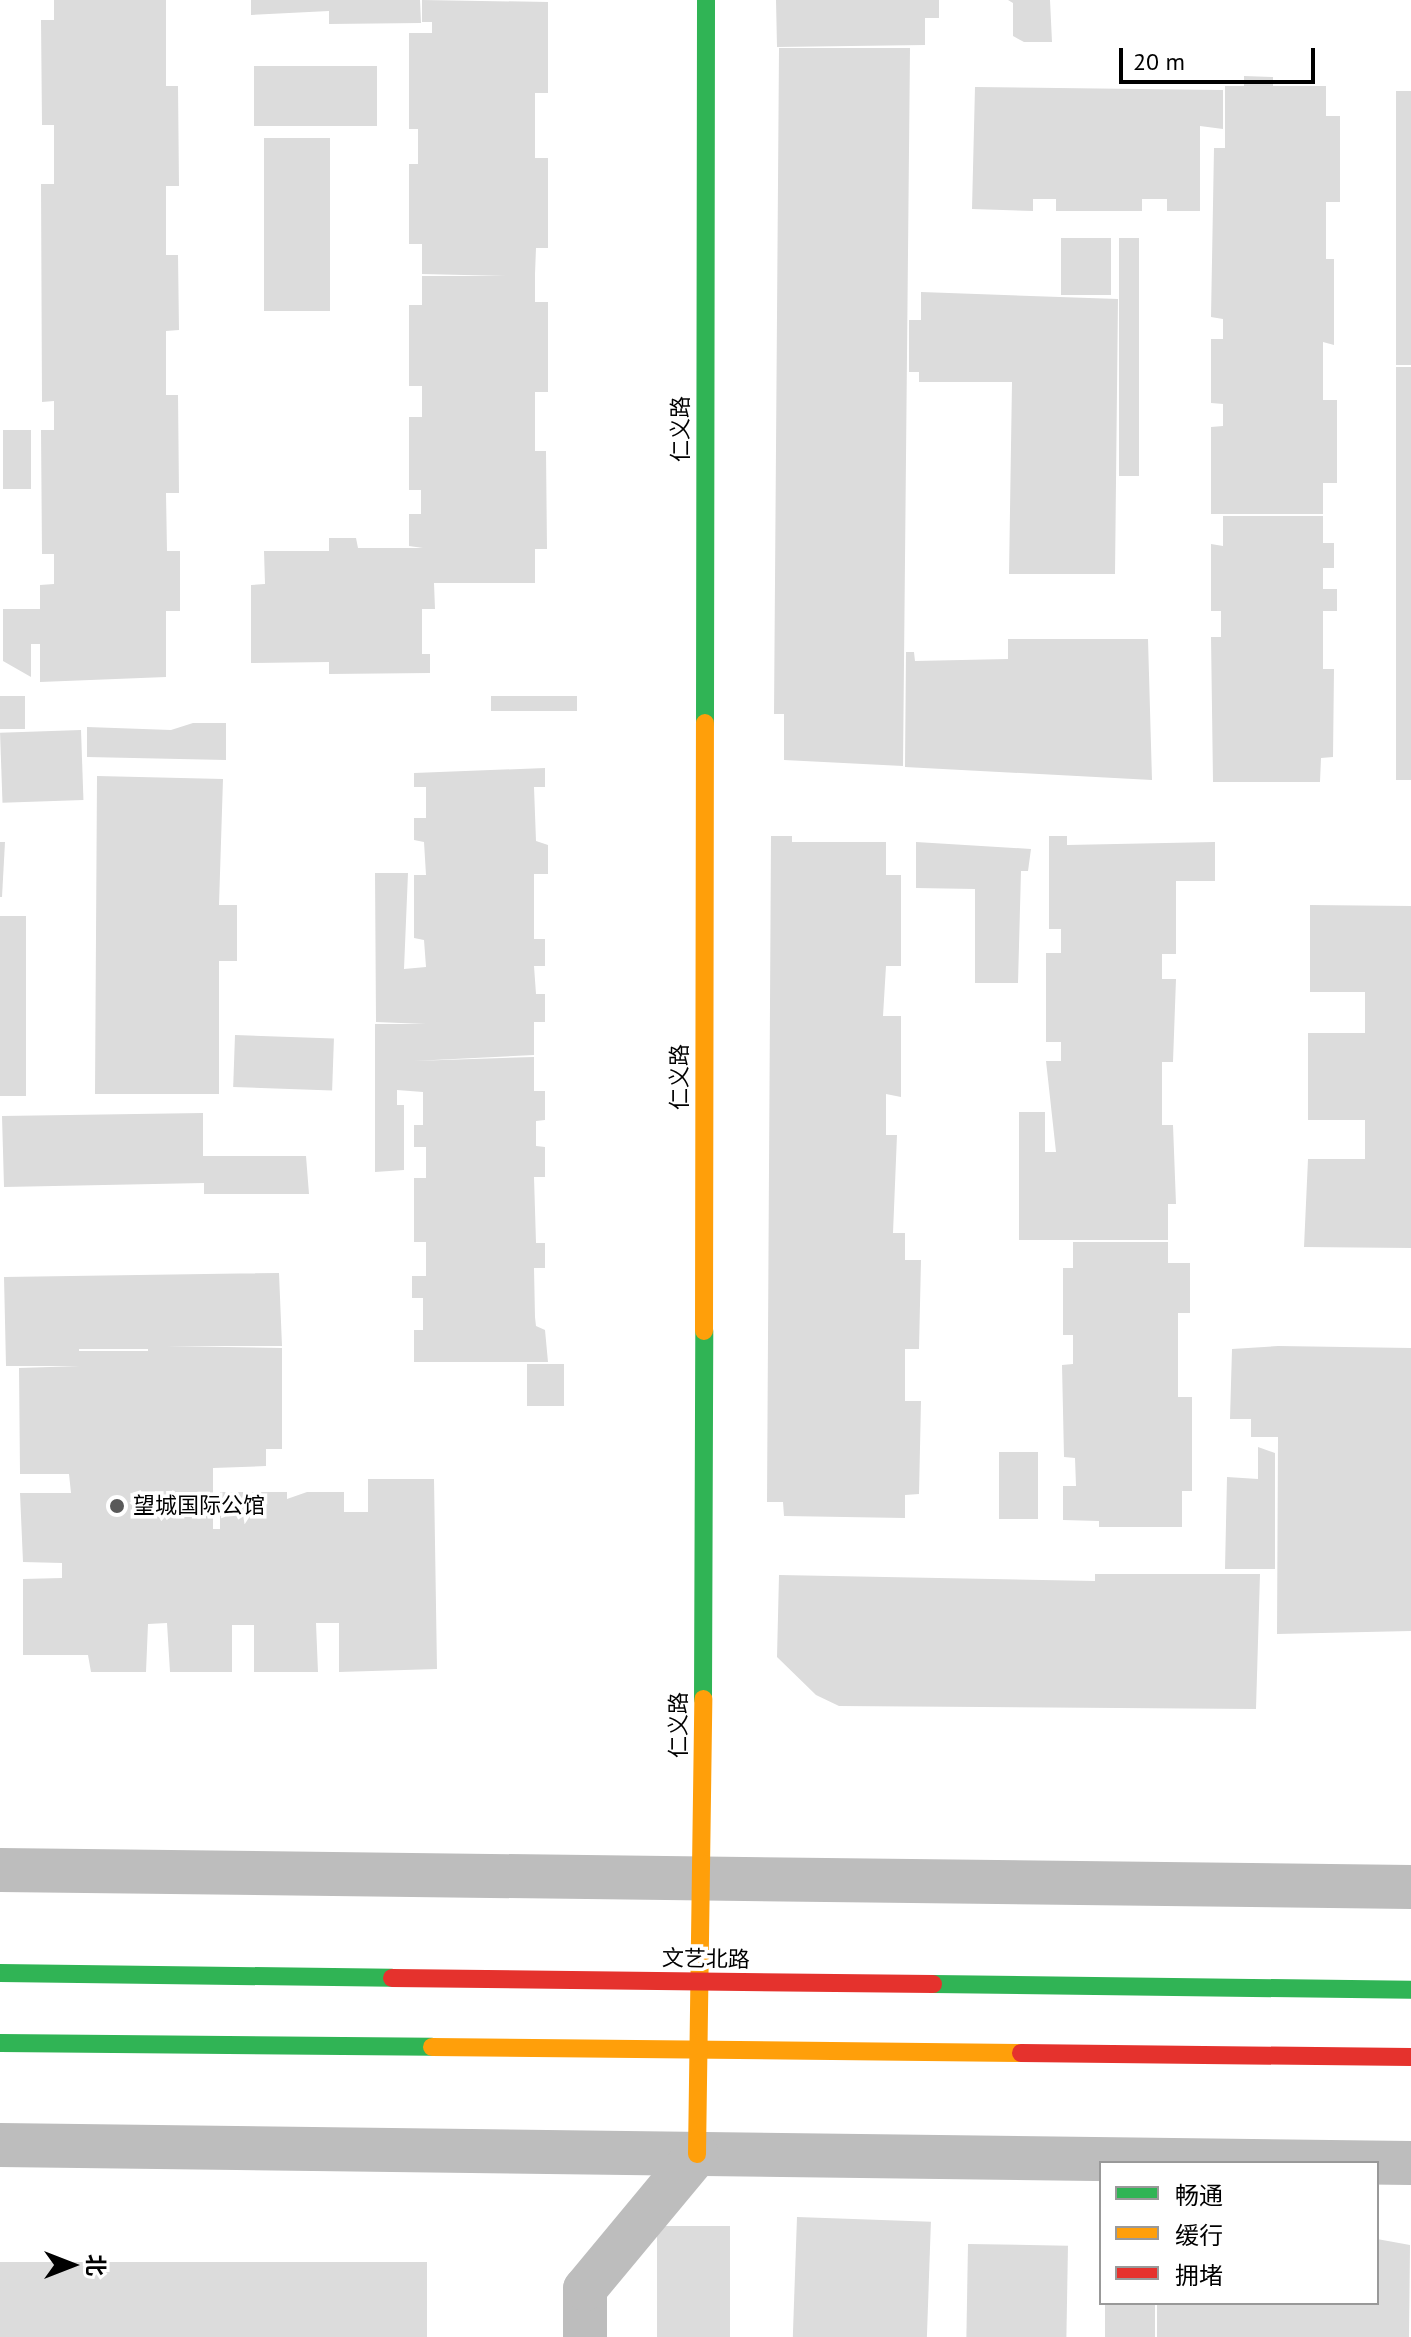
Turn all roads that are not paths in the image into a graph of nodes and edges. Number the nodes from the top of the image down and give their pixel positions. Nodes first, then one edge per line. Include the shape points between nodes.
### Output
1 (706, 0) edge
2 (0, 1870) edge
3 (701, 1878) junction
4 (1411, 1887) edge
5 (0, 1973) edge
6 (700, 1983) junction
7 (1411, 1990) edge
8 (0, 2043) edge
9 (699, 2051) junction
10 (1411, 2057) edge
11 (0, 2145) edge
12 (697, 2154) junction
13 (1252, 2161) edge
14 (1379, 2163) edge
15 (1411, 2163) edge
16 (585, 2337) edge

1 - 3 main road, 仁义路
2 - 3 street
3 - 4 street
3 - 6 main road, 仁义路
5 - 6 main road, 文艺北路
6 - 7 main road, 文艺北路
6 - 9 main road, 仁义路
8 - 9 main road
9 - 10 main road
9 - 12 main road, 仁义路
11 - 12 street
12 - 13 street
12 - 16 street via 585,2289
14 - 15 street

